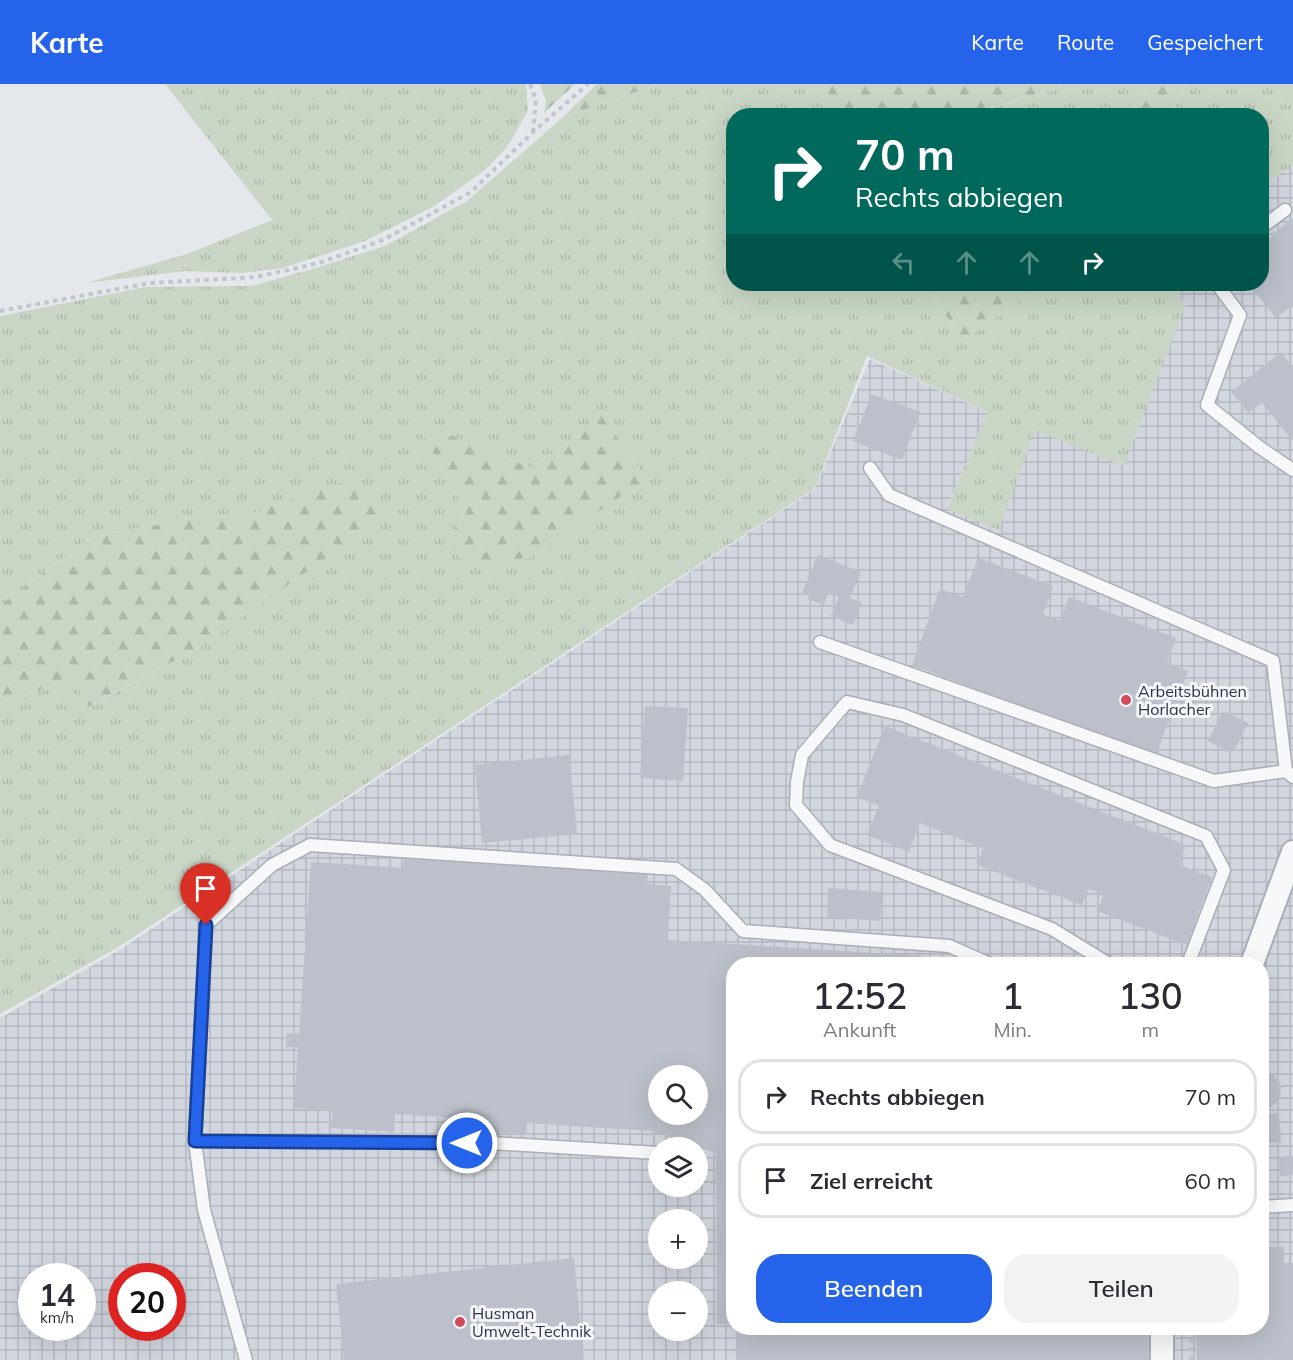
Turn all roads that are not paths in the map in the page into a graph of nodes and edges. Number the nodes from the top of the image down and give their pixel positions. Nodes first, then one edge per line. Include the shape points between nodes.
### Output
1 (1285, 210) dead end
2 (1269, 222) edge
3 (1222, 291) edge
4 (870, 468) dead end
5 (1293, 470) edge
6 (820, 642) dead end
7 (1289, 774) edge
8 (1293, 852) edge
9 (974, 957) edge
10 (1098, 957) edge
11 (1191, 957) edge
12 (1255, 957) edge
13 (195, 1141) junction
14 (648, 1152) edge
15 (1293, 1205) edge
16 (1269, 1207) edge
17 (1162, 1335) edge
18 (246, 1360) edge
19 (1162, 1360) edge

1 - 2 lane
3 - 5 lane via 1240,315 1207,405
4 - 7 lane via 889,495 1273,661
6 - 7 lane via 1214,781
8 - 12 street
9 - 13 lane via 949,946 743,931 705,890 676,869 310,845 272,866 206,925
10 - 11 lane via 1052,929 830,845 796,805 802,755 847,702 903,714 1206,836 1224,870
13 - 14 lane via 490,1143
13 - 18 lane via 204,1210
15 - 16 lane
17 - 19 street

